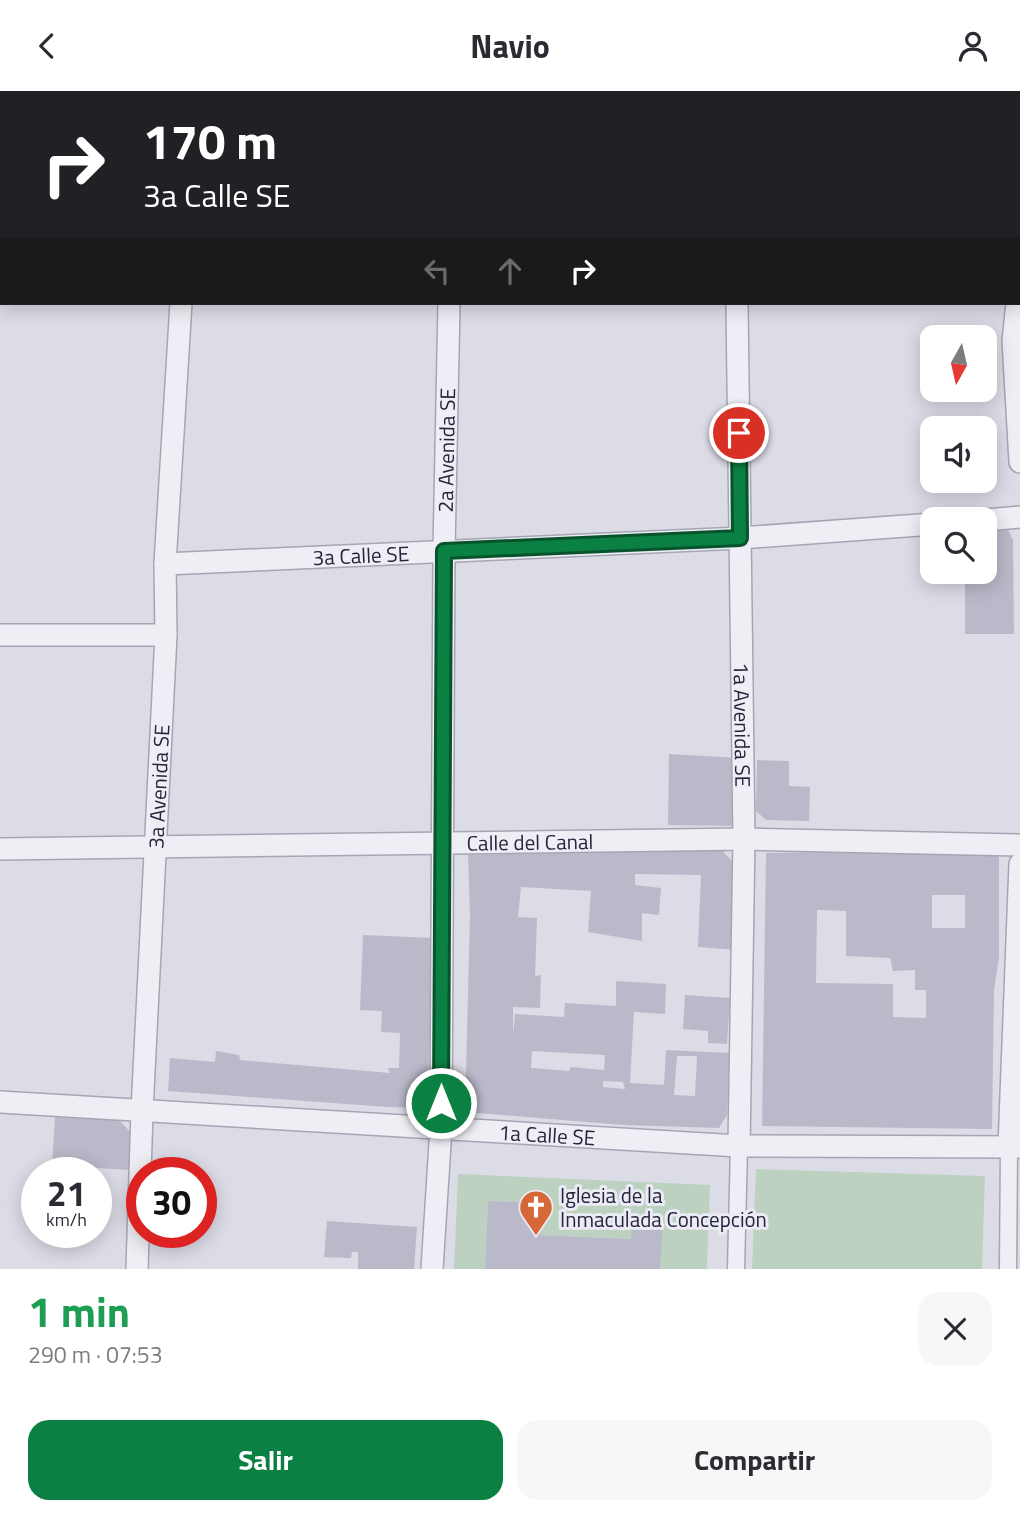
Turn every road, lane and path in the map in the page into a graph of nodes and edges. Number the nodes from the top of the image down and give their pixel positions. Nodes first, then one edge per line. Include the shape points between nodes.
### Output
1 (181, 305) edge
2 (449, 305) edge
3 (737, 305) edge
4 (1017, 305) edge
5 (1020, 462) edge
6 (1020, 517) edge
7 (997, 519) edge
8 (920, 525) edge
9 (740, 538) junction
10 (444, 551) junction
11 (165, 564) junction
12 (0, 635) edge
13 (166, 635) junction
14 (744, 839) junction
15 (441, 844) junction
16 (155, 845) junction
17 (1020, 845) edge
18 (0, 849) edge
19 (1020, 864) edge
20 (0, 1102) edge
21 (142, 1111) junction
22 (441, 1128) junction
23 (739, 1146) junction
24 (1015, 1147) edge
25 (137, 1269) edge
26 (432, 1269) edge
27 (736, 1269) edge
28 (1008, 1269) edge

1 - 11 street, 3a Avenida SE
2 - 10 street, 2a Avenida SE
3 - 9 street, 1a Avenida SE
4 - 5 street via 1013,341
6 - 7 street
8 - 9 street, 3a Calle SE
9 - 10 street, 3a Calle SE
9 - 14 street, 1a Avenida SE
10 - 11 street, 3a Calle SE
10 - 15 street, 2a Avenida SE
11 - 13 street, 3a Avenida SE
12 - 13 street
13 - 16 street, 3a Avenida SE
14 - 15 street, Calle del Canal
14 - 17 street, Calle del Canal
14 - 23 street, 1a Avenida SE
15 - 16 street, Calle del Canal
15 - 22 street, 2a Avenida SE
16 - 18 street, Calle del Canal
16 - 21 street, 3a Avenida SE
19 - 24 street
20 - 21 street, 1a Calle SE
21 - 22 street, 1a Calle SE
21 - 25 street, 3a Avenida SE
22 - 23 street, 1a Calle SE
22 - 26 street, 2a Avenida SE
23 - 24 street, 1a Calle SE
23 - 27 street
24 - 28 street

